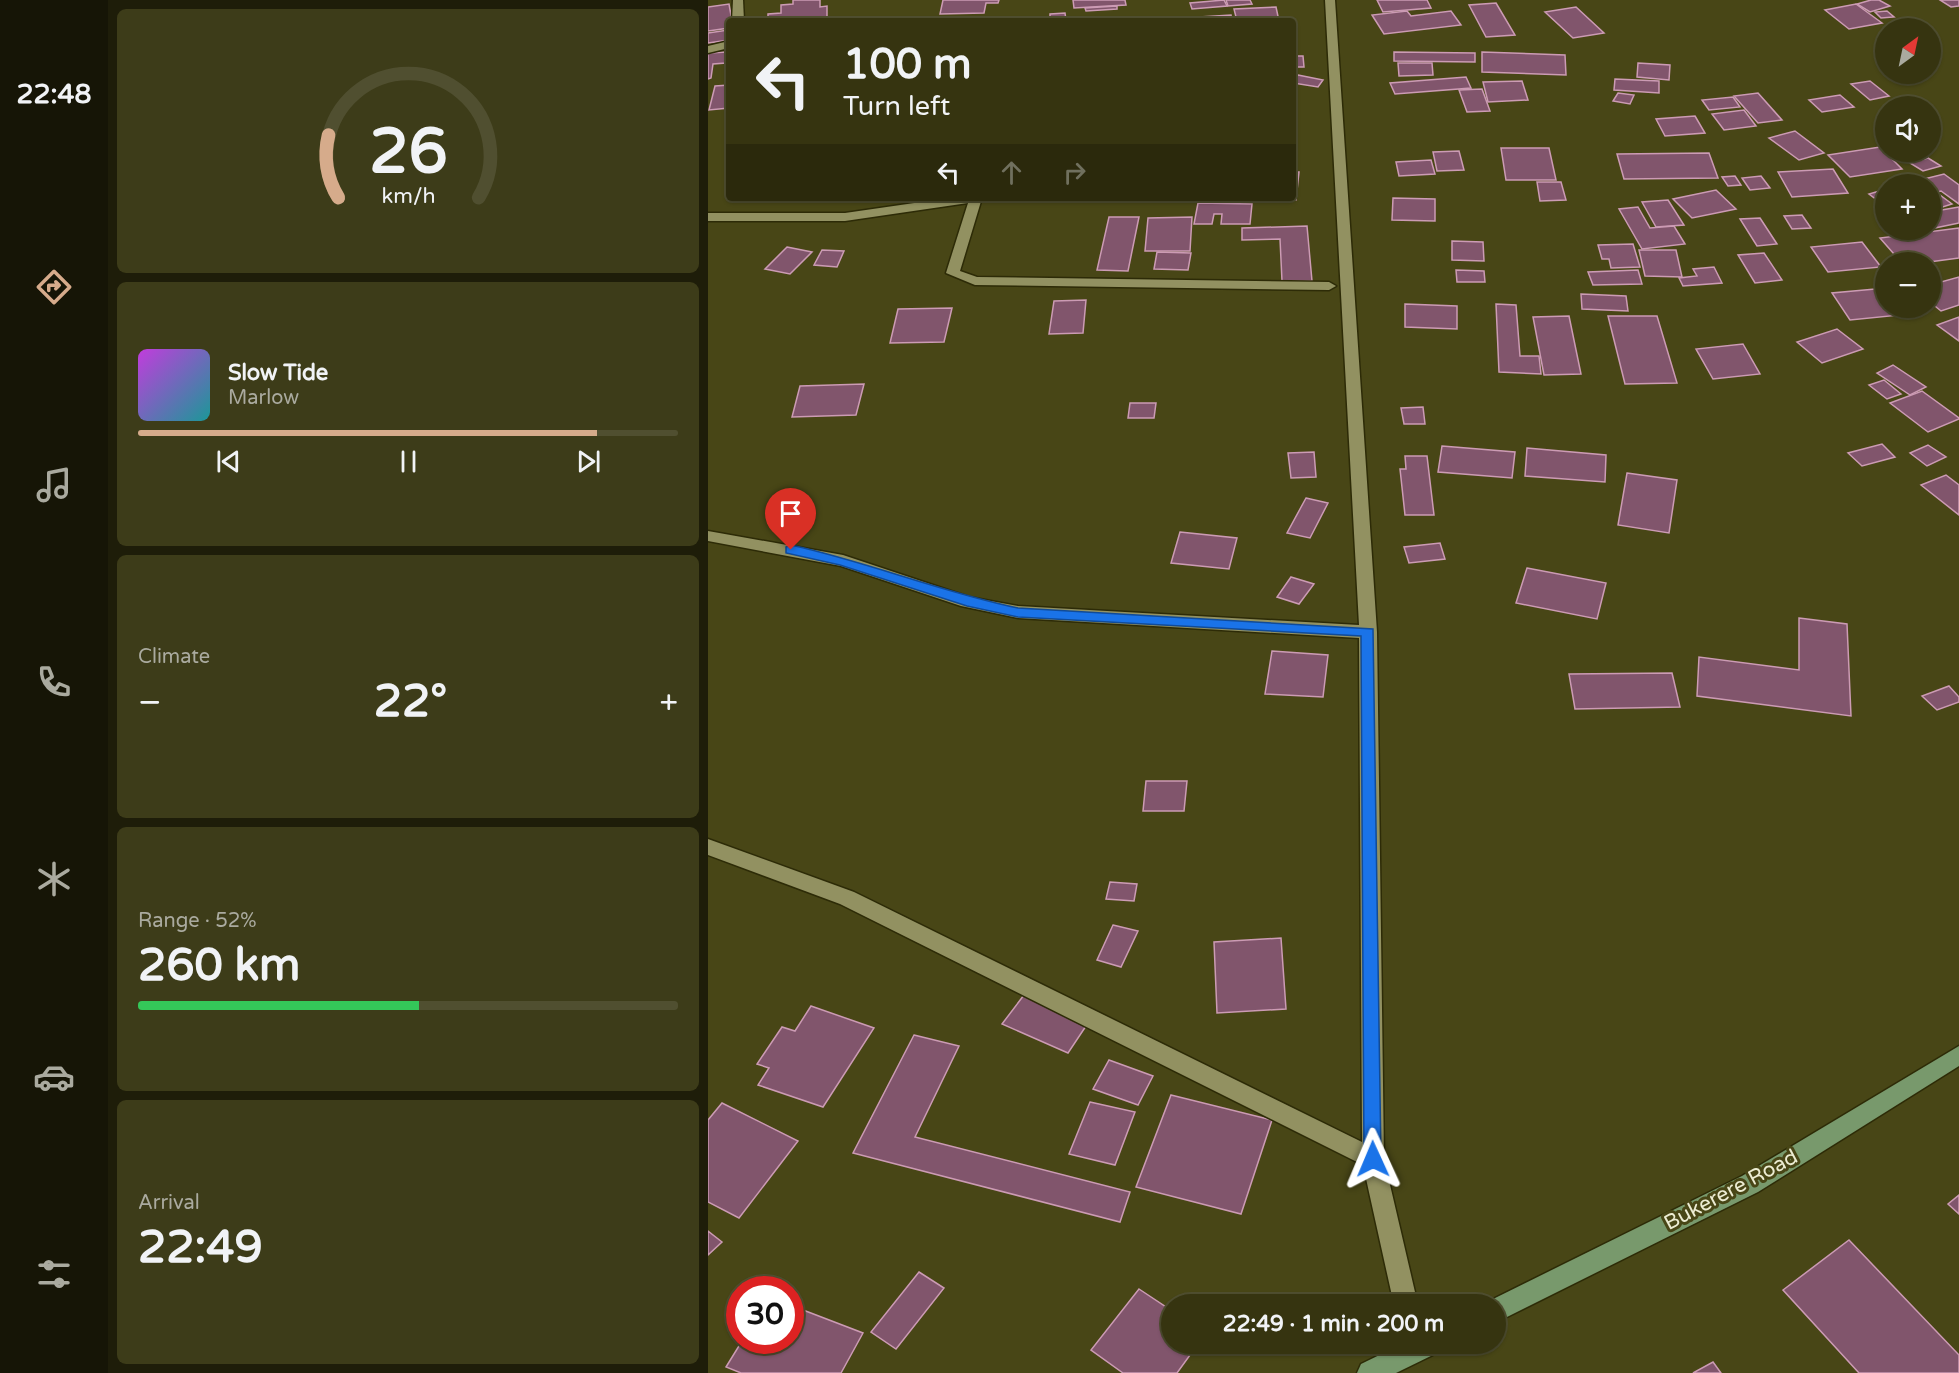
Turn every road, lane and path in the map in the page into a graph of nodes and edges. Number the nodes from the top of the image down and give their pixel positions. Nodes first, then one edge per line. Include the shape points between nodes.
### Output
1 (738, 0) edge
2 (1330, 0) edge
3 (738, 18) edge
4 (726, 45) edge
5 (708, 50) edge
6 (954, 201) edge
7 (974, 201) edge
8 (708, 217) edge
9 (1329, 286) dead end
10 (708, 536) edge
11 (1368, 632) junction
12 (708, 847) edge
13 (1959, 1055) edge
14 (1373, 1159) junction
15 (1404, 1294) edge
16 (1506, 1305) edge
17 (1404, 1354) edge
18 (1370, 1373) edge

1 - 3 street
2 - 11 street
4 - 5 street
6 - 8 street via 844,217
7 - 9 street via 953,273 975,281
10 - 11 street via 843,561 967,602 1018,612
11 - 14 street
12 - 14 street via 847,898
13 - 16 street, Bukerere Road via 1750,1184
14 - 15 street
17 - 18 street

